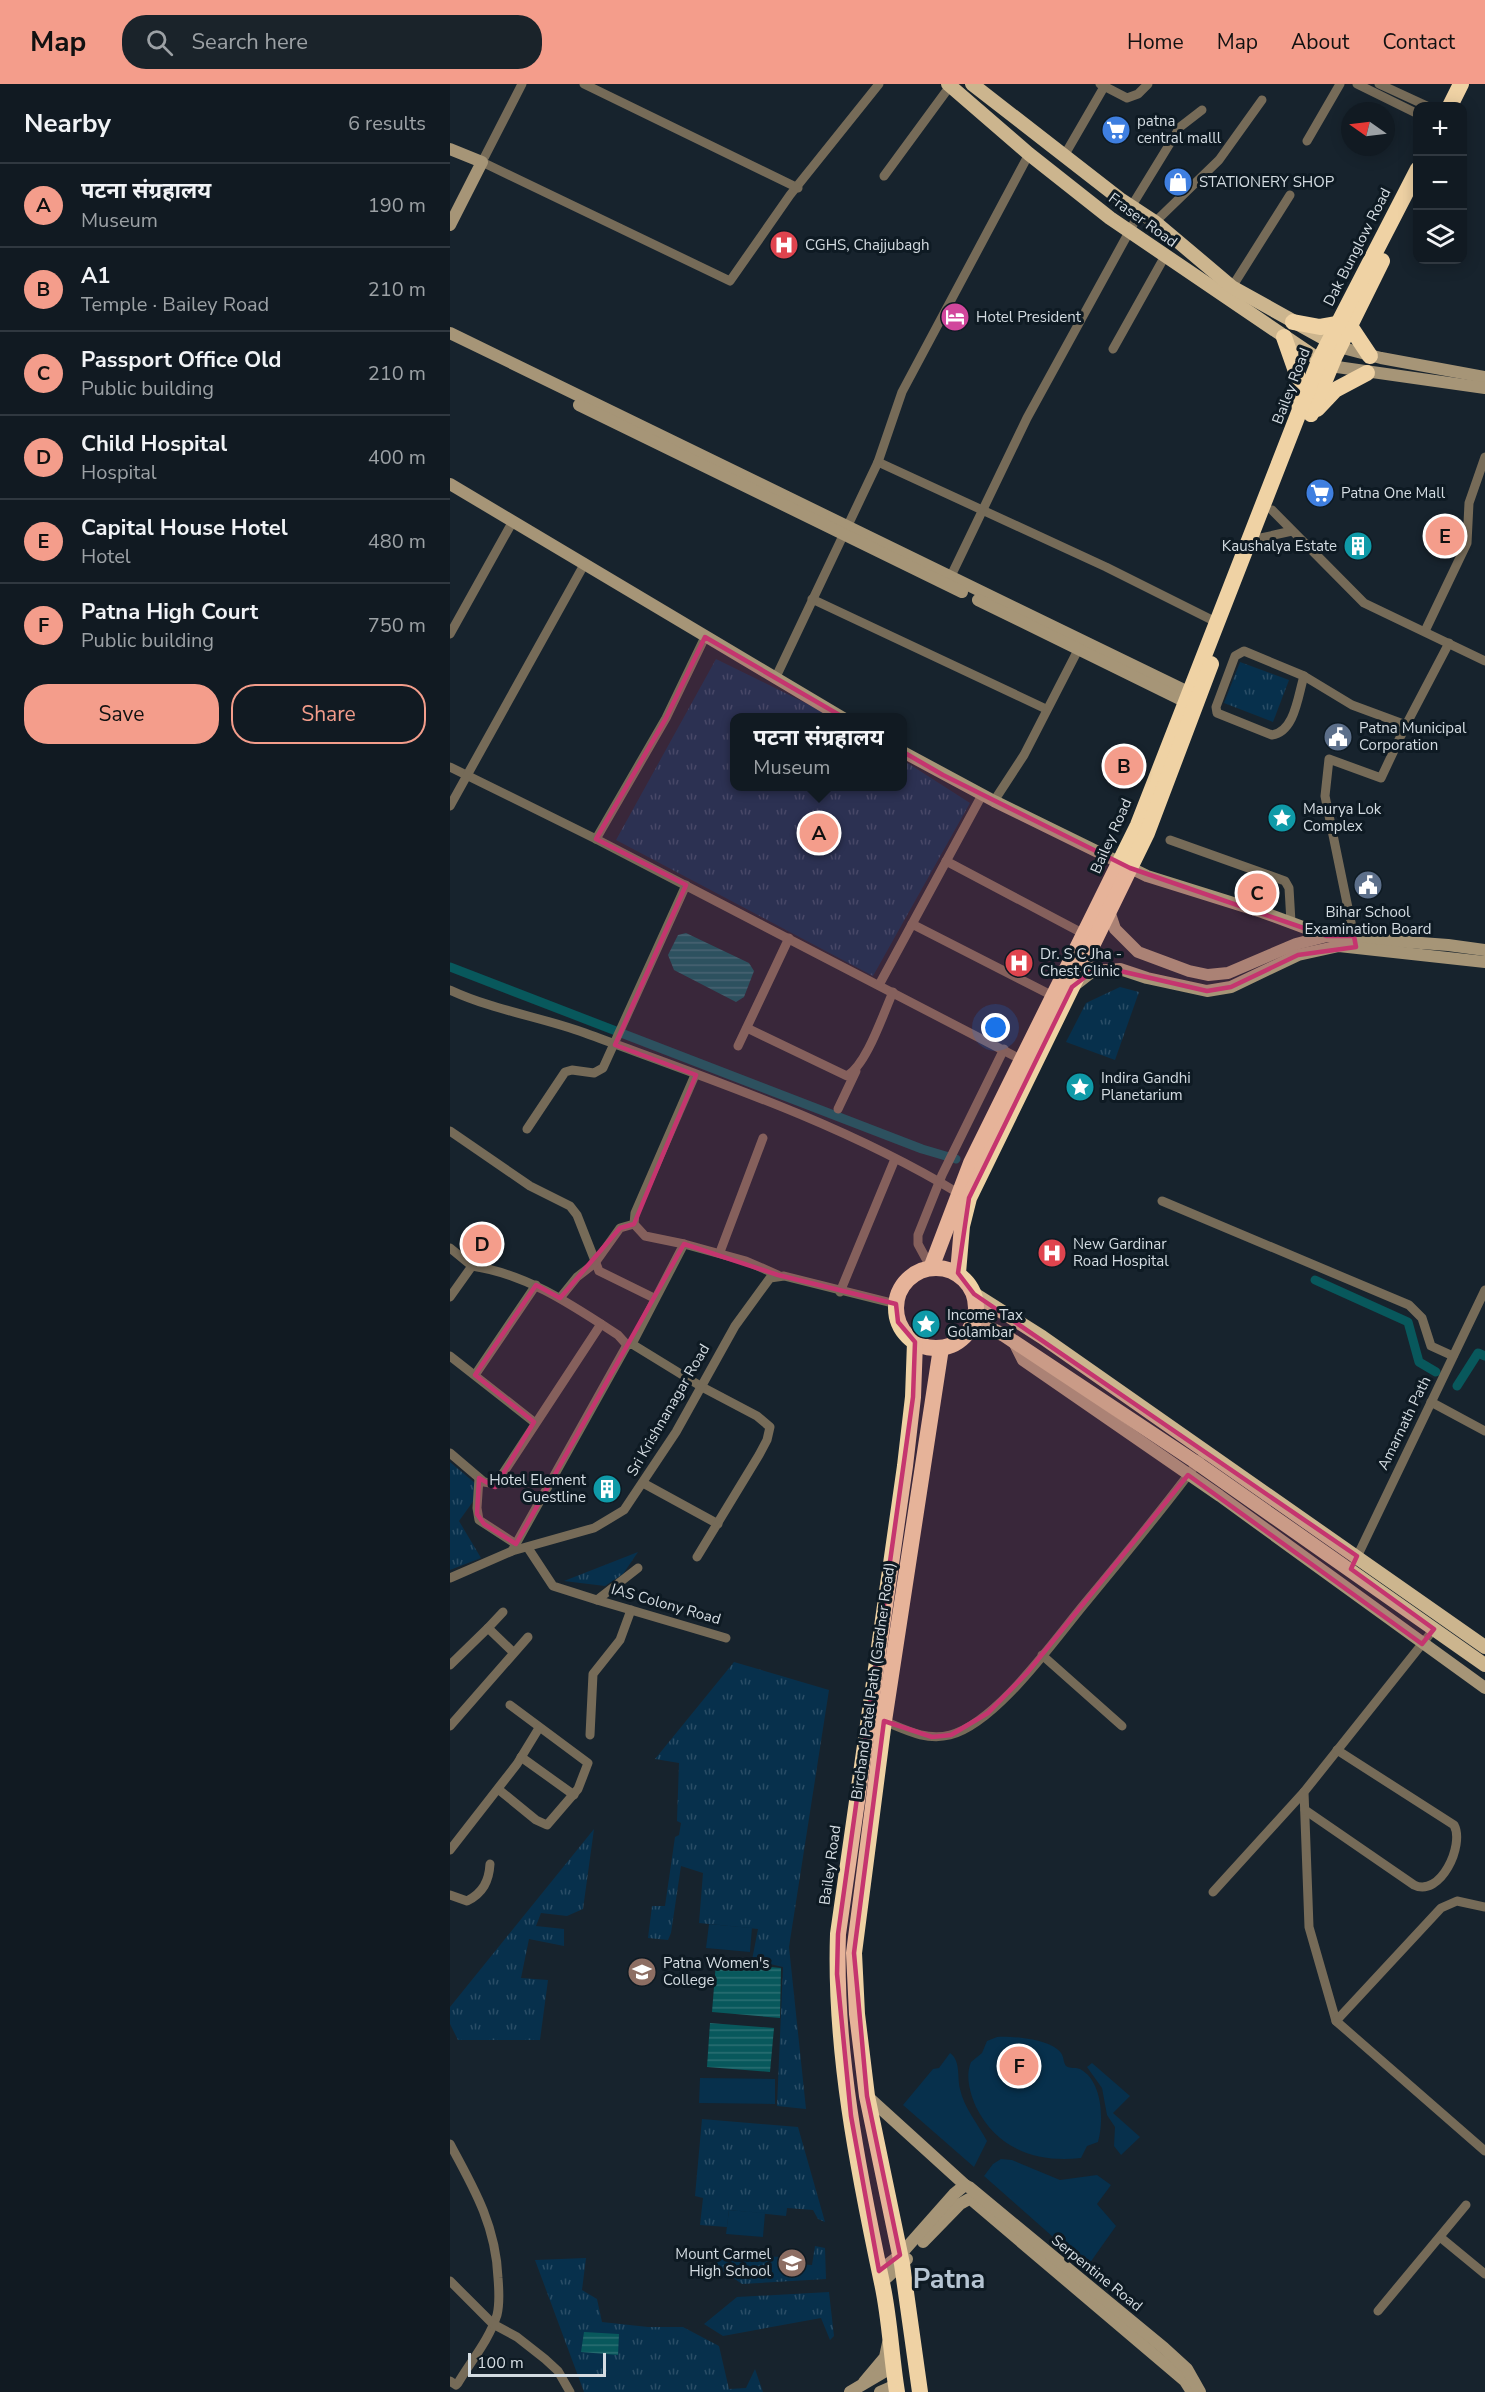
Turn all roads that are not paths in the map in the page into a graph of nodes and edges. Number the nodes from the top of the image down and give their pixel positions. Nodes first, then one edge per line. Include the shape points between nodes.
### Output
1 (522, 84) edge
2 (584, 84) edge
3 (879, 84) edge
4 (972, 84) edge
5 (1148, 84) edge
6 (1340, 84) edge
7 (1357, 84) edge
8 (1379, 84) edge
9 (1461, 84) edge
10 (1471, 84) edge
11 (949, 85) edge
12 (1102, 86) edge
13 (1262, 100) dead end
14 (1418, 102) edge
15 (1452, 102) edge
16 (1462, 102) edge
17 (1202, 110) dead end
18 (1413, 112) edge
19 (1307, 141) dead end
20 (450, 149) edge
21 (1029, 154) junction
22 (1064, 156) junction
23 (482, 162) junction
24 (884, 176) dead end
25 (1413, 179) edge
26 (798, 188) junction
27 (1290, 195) dead end
28 (1413, 199) edge
29 (1136, 209) junction
30 (1155, 222) junction
31 (450, 225) edge
32 (1130, 232) junction
33 (1165, 256) junction
34 (1232, 287) junction
35 (1293, 322) junction
36 (1343, 325) junction
37 (450, 333) edge
38 (1284, 337) junction
39 (450, 342) edge
40 (1333, 345) junction
41 (1113, 349) dead end
42 (1370, 356) junction
43 (1325, 364) junction
44 (1367, 373) junction
45 (526, 374) junction
46 (1485, 377) edge
47 (1485, 388) edge
48 (1304, 418) junction
49 (1485, 457) edge
50 (878, 462) junction
51 (450, 484) edge
52 (982, 509) junction
53 (1272, 510) junction
54 (513, 521) junction
55 (847, 531) junction
56 (1292, 531) junction
57 (1261, 538) junction
58 (585, 563) junction
59 (951, 582) junction
60 (812, 599) junction
61 (1216, 622) junction
62 (1425, 631) junction
63 (450, 634) edge
64 (705, 638) junction
65 (1449, 643) junction
66 (1080, 645) junction
67 (1485, 661) edge
68 (1304, 676) junction
69 (776, 679) junction
70 (1190, 699) junction
71 (1216, 707) junction
72 (1046, 709) junction
73 (836, 713) edge
74 (1406, 725) junction
75 (907, 754) edge
76 (450, 767) edge
77 (468, 776) junction
78 (982, 795) junction
79 (994, 801) junction
80 (450, 806) edge
81 (596, 838) junction
82 (1170, 840) dead end
83 (946, 861) junction
84 (1124, 866) junction
85 (686, 885) junction
86 (1109, 911) junction
87 (1291, 922) junction
88 (912, 924) junction
89 (1084, 934) junction
90 (1327, 936) junction
91 (789, 938) junction
92 (1355, 942) junction
93 (1485, 950) edge
94 (1485, 962) edge
95 (879, 985) junction
96 (1072, 987) junction
97 (450, 990) edge
98 (893, 992) junction
99 (1053, 996) junction
100 (747, 1028) junction
101 (616, 1042) junction
102 (738, 1046) dead end
103 (1004, 1049) junction
104 (1027, 1063) junction
105 (856, 1071) junction
106 (696, 1075) junction
107 (838, 1109) dead end
108 (527, 1129) dead end
109 (450, 1131) edge
110 (763, 1138) dead end
111 (895, 1159) junction
112 (941, 1179) junction
113 (958, 1193) junction
114 (1162, 1201) dead end
115 (634, 1224) junction
116 (684, 1244) junction
117 (450, 1248) edge
118 (720, 1252) junction
119 (595, 1263) junction
120 (472, 1266) junction
121 (931, 1268) junction
122 (957, 1273) junction
123 (778, 1275) junction
124 (536, 1285) junction
125 (1485, 1290) edge
126 (840, 1292) junction
127 (974, 1294) junction
128 (450, 1297) edge
129 (560, 1298) junction
130 (654, 1298) junction
131 (896, 1304) junction
132 (974, 1321) junction
133 (601, 1324) junction
134 (915, 1342) junction
135 (1014, 1342) junction
136 (630, 1345) junction
137 (941, 1348) junction
138 (450, 1356) edge
139 (1453, 1356) junction
140 (475, 1375) junction
141 (702, 1387) junction
142 (1431, 1402) junction
143 (534, 1422) junction
144 (1485, 1431) edge
145 (450, 1453) edge
146 (1201, 1457) junction
147 (1188, 1475) junction
148 (480, 1478) junction
149 (643, 1483) junction
150 (718, 1524) junction
151 (514, 1548) junction
152 (528, 1548) junction
153 (1357, 1556) junction
154 (697, 1557) dead end
155 (638, 1568) dead end
156 (1351, 1569) junction
157 (450, 1578) edge
158 (597, 1600) junction
159 (631, 1610) junction
160 (503, 1612) dead end
161 (488, 1628) junction
162 (1434, 1629) junction
163 (528, 1637) dead end
164 (726, 1638) dead end
165 (1422, 1644) junction
166 (1485, 1647) edge
167 (513, 1652) junction
168 (1041, 1655) junction
169 (450, 1665) edge
170 (1485, 1665) edge
171 (1485, 1688) edge
172 (510, 1705) dead end
173 (452, 1720) edge
174 (884, 1721) junction
175 (1122, 1726) dead end
176 (539, 1728) junction
177 (590, 1735) dead end
178 (1337, 1750) junction
179 (521, 1757) junction
180 (498, 1789) junction
181 (1304, 1792) junction
182 (574, 1795) junction
183 (1305, 1810) junction
184 (450, 1850) edge
185 (490, 1864) dead end
186 (1213, 1892) dead end
187 (450, 1895) edge
188 (1485, 1907) edge
189 (1336, 2021) junction
190 (867, 2096) junction
191 (450, 2144) edge
192 (1485, 2151) edge
193 (965, 2186) junction
194 (1466, 2205) dead end
195 (1440, 2237) junction
196 (901, 2259) junction
197 (1485, 2274) edge
198 (880, 2277) junction
199 (450, 2281) edge
200 (1378, 2311) dead end
201 (493, 2324) junction
202 (890, 2334) junction
203 (894, 2366) junction
204 (450, 2381) edge
205 (864, 2382) junction
206 (897, 2388) edge
207 (570, 2392) edge
208 (850, 2392) edge
209 (880, 2392) edge
210 (920, 2392) edge
211 (1197, 2392) edge

1 - 23 street
2 - 26 street
3 - 26 street
4 - 22 main road, Fraser Road
5 - 12 street via 1127,98
6 - 19 street
7 - 18 street
8 - 14 street
9 - 15 highway
10 - 16 highway
11 - 21 main road, Fraser Road
11 - 24 street
12 - 22 street
13 - 30 street via 1219,160
17 - 29 street via 1180,127
20 - 23 street
21 - 32 main road, Fraser Road
21 - 50 street via 902,392
22 - 29 main road, Fraser Road
23 - 26 street via 730,281
23 - 31 street
25 - 36 highway, Dak Bunglow Road
27 - 34 street
28 - 36 highway
29 - 30 main road, Fraser Road
29 - 32 street
30 - 34 main road, Fraser Road
32 - 33 main road, Fraser Road
32 - 52 street via 1026,418
33 - 38 main road, Fraser Road
33 - 41 street
34 - 35 main road, Fraser Road
35 - 36 highway via 1320,327
35 - 40 main road, Fraser Road
36 - 40 highway, Dak Bunglow Road
36 - 42 highway
37 - 45 street
38 - 43 main road, Fraser Road
38 - 48 highway via 1297,374
39 - 45 street
40 - 42 street
40 - 43 highway, Bailey Road
42 - 46 street
43 - 44 street
43 - 48 highway, Bailey Road
44 - 47 street
44 - 48 highway via 1335,390
45 - 55 street
48 - 53 highway, Bailey Road
48 - 61 highway, Bailey Road
49 - 62 street via 1468,503 1467,543
50 - 52 street
50 - 55 street
51 - 54 street
52 - 59 street
52 - 61 street
53 - 56 street
53 - 57 highway, Bailey Road
54 - 58 street
54 - 63 street
55 - 59 street
55 - 60 street
56 - 57 street
56 - 62 street via 1355,597
57 - 70 highway, Bailey Road
58 - 64 street
58 - 77 street
59 - 66 street
60 - 69 street
60 - 72 street
61 - 70 highway, Bailey Road
62 - 65 street
64 - 69 street
64 - 81 street via 666,718
65 - 67 street
65 - 74 street
66 - 70 street
66 - 72 street
68 - 71 street via 1239,652
68 - 71 street via 1289,723 1279,734 1272,735 1223,716
68 - 74 street via 1352,705
69 - 73 street
70 - 71 street
70 - 84 highway, Bailey Road
72 - 79 street via 1024,755
74 - 92 street via 1381,778 1329,759 1325,796
75 - 78 street
76 - 77 street
77 - 80 street
77 - 81 street
78 - 79 street
78 - 83 street
79 - 84 street
81 - 85 street
82 - 87 street via 1285,881
83 - 88 street
83 - 89 street
84 - 86 highway, Bailey Road
84 - 87 street
84 - 89 highway, Bailey Road
85 - 91 street
85 - 101 street
86 - 90 street via 1115,929 1137,952 1208,975 1228,974 1296,944
86 - 96 highway, Bailey Road
87 - 90 street
88 - 95 street
88 - 99 street
89 - 99 highway, Bailey Road
90 - 92 street
91 - 95 street
91 - 100 street
92 - 93 street
92 - 94 street
92 - 96 street via 1298,955 1232,987 1207,991 1107,968 1093,971
95 - 98 street
96 - 104 highway, Bailey Road
97 - 101 street
98 - 103 street
98 - 105 street
99 - 104 highway, Bailey Road
100 - 102 street
100 - 105 street via 838,1074 847,1076
101 - 106 street
101 - 108 street via 600,1072 572,1070 560,1077
103 - 104 street
103 - 112 street
104 - 113 highway, Bailey Road
104 - 122 highway, Bailey Road via 969,1198
105 - 107 street
106 - 111 street via 832,1127
106 - 115 street
109 - 119 street via 530,1186 570,1206
110 - 118 street
111 - 112 street
111 - 126 street
112 - 113 street
112 - 121 street via 918,1235 918,1244
113 - 121 highway, Bailey Road
114 - 139 street via 1409,1305 1422,1318 1431,1346
115 - 116 street via 645,1236
115 - 119 street via 620,1228
116 - 118 street
116 - 130 street
117 - 120 street
118 - 123 street
119 - 129 street
119 - 130 street via 603,1274
120 - 124 street
120 - 128 street
121 - 122 highway
121 - 131 highway via 908,1279
122 - 127 highway
123 - 126 street
123 - 141 street, Sri Krishnanagar Road via 766,1281 742,1314
124 - 129 street
124 - 140 street
125 - 139 street, Amarnath Path
126 - 131 street
127 - 132 highway
127 - 146 main road via 1042,1337
129 - 133 street
130 - 136 street
131 - 134 highway via 902,1330
132 - 135 main road
132 - 137 highway via 965,1336
133 - 136 street
133 - 143 street
134 - 137 highway
134 - 198 highway, Bailey Road via 905,1466 838,1934 839,2014 851,2116
135 - 146 main road
135 - 147 street via 1023,1359
136 - 141 street
136 - 151 street
137 - 174 highway, Birchand Patel Path (Gardner Road)
138 - 140 street
139 - 142 street, Amarnath Path
140 - 143 street
141 - 149 street, Sri Krishnanagar Road
141 - 150 street via 770,1427 767,1440
142 - 144 street
142 - 153 street, Amarnath Path
143 - 148 street via 496,1485
145 - 148 street
146 - 147 street
146 - 153 main road
146 - 156 main road
147 - 165 street
147 - 168 street
148 - 151 street via 479,1520
149 - 150 street
149 - 152 street, Sri Krishnanagar Road via 612,1519
150 - 154 street
151 - 152 street, Sri Krishnanagar Road
151 - 157 street, Sri Krishnanagar Road
152 - 158 street, IAS Colony Road via 553,1586
153 - 156 street, Amarnath Path
153 - 166 main road
155 - 158 street, IAS Colony Road
156 - 162 main road
158 - 159 street, IAS Colony Road
159 - 164 street, IAS Colony Road
159 - 177 street via 620,1640 592,1674
160 - 161 street
161 - 167 street
161 - 169 street
162 - 165 street
162 - 170 main road
163 - 167 street
165 - 171 street
165 - 178 street
167 - 173 street
168 - 174 street via 988,1713 951,1735 916,1735
168 - 175 street
172 - 176 street
174 - 190 highway, Birchand Patel Path (Gardner Road) via 854,1953
176 - 179 street
176 - 182 street via 588,1763
178 - 181 street
178 - 183 street via 1454,1825 1458,1838 1445,1869 1437,1882 1421,1889
179 - 180 street
179 - 182 street
180 - 182 street via 547,1825
180 - 184 street
181 - 183 street
181 - 186 street
183 - 189 street via 1309,1927
185 - 187 street via 488,1880 477,1895 467,1901
188 - 189 street via 1457,1901 1442,1908
189 - 192 street
190 - 193 street, Serpentine Road
190 - 196 highway, Birchand Patel Path (Gardner Road)
191 - 201 street via 481,2200 494,2237 499,2299
193 - 196 street
193 - 211 street, Serpentine Road via 1164,2348 1187,2369
194 - 195 street
195 - 197 street
195 - 200 street
196 - 198 street
196 - 210 highway, Birchand Patel Path (Gardner Road)
196 - 211 street via 969,2199
198 - 202 highway, Bailey Road
199 - 201 street
201 - 204 street via 458,2383
201 - 207 street via 545,2359 558,2371
202 - 203 highway, Bailey Road
202 - 205 street via 885,2357
203 - 205 street
203 - 206 highway, Bailey Road
205 - 208 street
206 - 209 street

